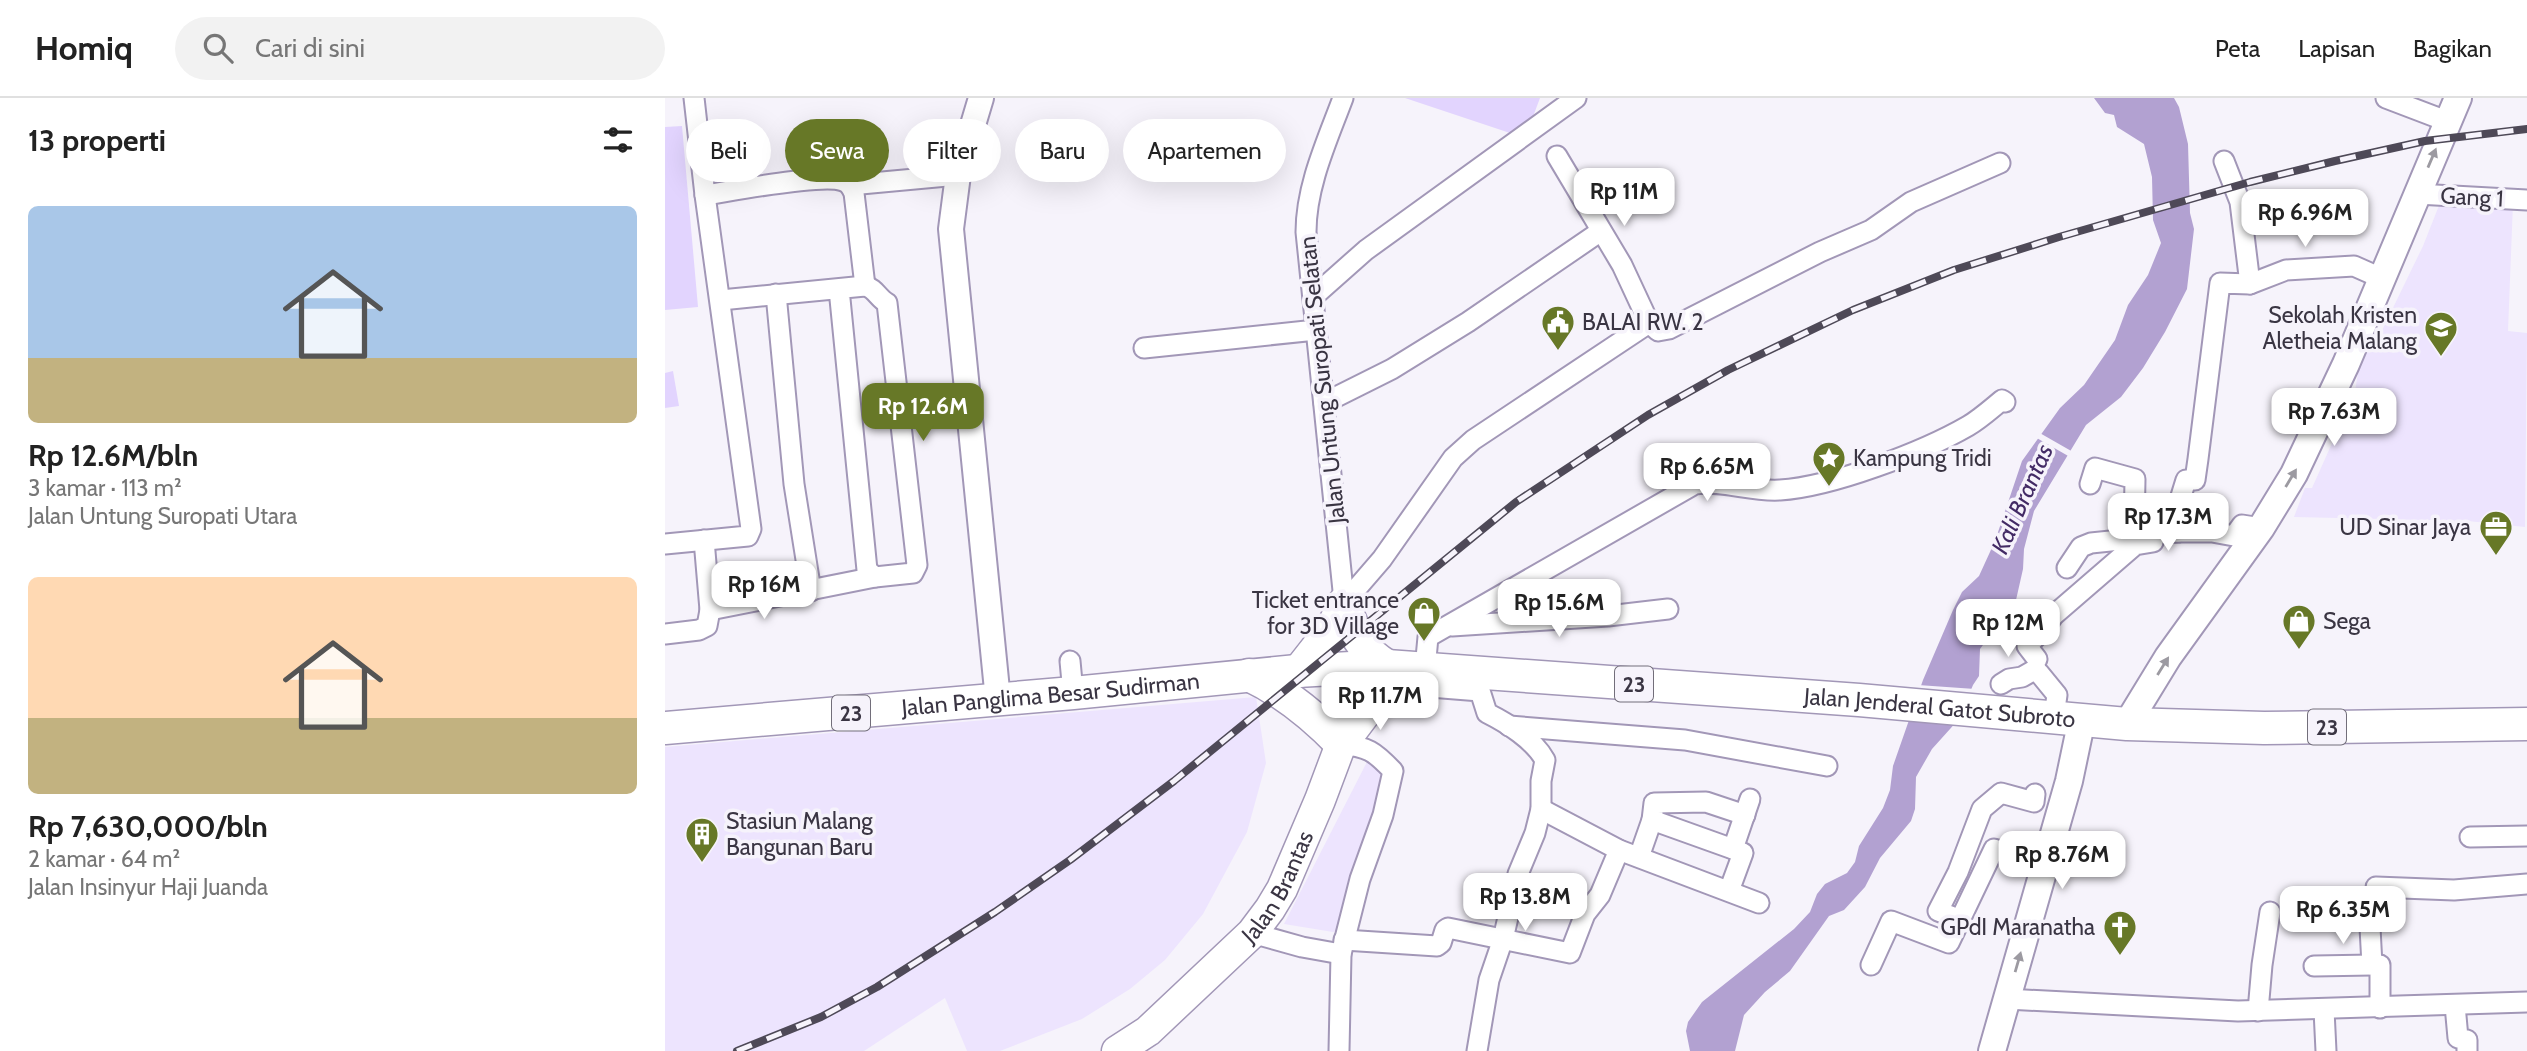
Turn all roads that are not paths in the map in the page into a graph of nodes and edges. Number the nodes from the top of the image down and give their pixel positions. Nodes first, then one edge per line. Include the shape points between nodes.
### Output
1 (694, 98) edge
2 (981, 98) edge
3 (1343, 98) edge
4 (1576, 98) edge
5 (2386, 98) edge
6 (2453, 110) edge
7 (975, 119) edge
8 (1557, 156) dead end
9 (2224, 161) dead end
10 (2000, 163) dead end
11 (903, 180) edge
12 (957, 182) edge
13 (850, 185) junction
14 (2417, 194) junction
15 (705, 195) junction
16 (2527, 200) edge
17 (1601, 231) junction
18 (2381, 278) junction
19 (2250, 284) junction
20 (865, 286) junction
21 (839, 289) junction
22 (776, 294) junction
23 (1313, 297) junction
24 (721, 300) junction
25 (1649, 323) junction
26 (1316, 330) junction
27 (1144, 348) dead end
28 (2005, 402) dead end
29 (1324, 403) junction
30 (2090, 484) dead end
31 (2261, 528) junction
32 (2170, 533) junction
33 (2134, 535) junction
34 (704, 540) junction
35 (665, 544) edge
36 (2067, 568) dead end
37 (875, 577) junction
38 (811, 591) junction
39 (1344, 603) junction
40 (1668, 609) dead end
41 (710, 610) junction
42 (1447, 626) junction
43 (665, 634) edge
44 (1070, 661) dead end
45 (1353, 667) junction
46 (2037, 667) junction
47 (1407, 668) junction
48 (1299, 671) junction
49 (1249, 675) junction
50 (2001, 684) dead end
51 (1073, 693) junction
52 (1375, 699) junction
53 (998, 700) junction
54 (2068, 717) junction
55 (2127, 724) junction
56 (2527, 724) edge
57 (1509, 726) junction
58 (665, 728) edge
59 (1341, 744) junction
60 (1827, 766) dead end
61 (2035, 794) dead end
62 (1541, 809) junction
63 (1652, 820) junction
64 (2527, 836) edge
65 (2470, 837) dead end
66 (1733, 849) junction
67 (1619, 850) junction
68 (1639, 857) junction
69 (2045, 864) junction
70 (2527, 884) edge
71 (1729, 891) junction
72 (1759, 903) dead end
73 (2270, 912) dead end
74 (1961, 920) junction
75 (1252, 933) junction
76 (1503, 939) junction
77 (1343, 947) junction
78 (1871, 965) dead end
79 (2372, 965) junction
80 (2315, 966) dead end
81 (2007, 999) junction
82 (2527, 1002) edge
83 (2455, 1005) junction
84 (2380, 1008) junction
85 (2324, 1010) junction
86 (2258, 1011) junction
87 (1117, 1051) edge
88 (1339, 1051) edge
89 (1477, 1051) edge
90 (1992, 1051) edge
91 (2326, 1051) edge
92 (2467, 1051) edge

1 - 15 street
2 - 7 street
3 - 23 street, Jalan Untung Suropati Selatan via 1306,213
4 - 23 street via 1366,250
5 - 6 street
14 -> 6 main road
8 - 17 street
9 - 19 street via 2240,202
10 - 25 street via 1911,202 1871,230 1669,329 1658,331
11 - 13 street
12 - 53 street via 952,255 997,604
13 - 15 street via 821,179
13 - 20 street
14 - 16 street, Gang 1
14 - 18 main road
15 - 24 street
17 - 25 street
17 - 29 street via 1403,362
18 - 19 street via 2354,266 2286,270
31 -> 18 main road via 2319,424
19 - 32 street via 2220,283 2195,480 2186,480
20 - 21 street
20 - 37 street via 887,303 917,565 913,573
21 - 22 street
21 - 37 street via 867,570
22 - 24 street
22 - 38 street via 794,484
23 - 26 street, Jalan Untung Suropati Selatan
24 - 34 street via 751,528 748,536
25 - 39 street via 1560,380 1453,458 1383,559
26 - 27 street
26 - 29 street, Jalan Untung Suropati Selatan
28 - 42 street via 1926,445 1818,484 1752,490 1710,482 1695,484
29 - 39 street, Jalan Untung Suropati Selatan
30 - 33 street via 2095,468 2135,479
31 - 32 street via 2242,525 2234,536
55 -> 31 main road via 2168,657
32 - 33 street
32 - 46 street via 2136,545 2054,615 2027,646
33 - 36 street via 2081,547
34 - 35 street
34 - 41 street
37 - 38 street
38 - 41 street
39 - 45 street, Jalan Untung Suropati Selatan
39 - 47 highway via 1363,648 1373,658
39 - 48 highway via 1326,637
40 - 42 street
41 - 43 street via 707,626
42 - 47 street via 1428,637
44 - 51 street
45 - 47 highway, Jalan Jenderal Gatot Subroto / 23
45 - 48 highway, Jalan Panglima Besar Sudirman / 23
45 - 59 main road, Jalan Brantas
46 - 50 street
46 - 54 street
47 - 52 highway
47 - 54 highway, Jalan Jenderal Gatot Subroto / 23
48 - 49 highway, Jalan Panglima Besar Sudirman / 23
49 - 51 highway, Jalan Panglima Besar Sudirman / 23
49 - 59 highway via 1303,708
51 - 53 highway, Jalan Panglima Besar Sudirman / 23
52 - 57 street via 1405,703 1430,688 1480,691 1487,713
52 - 59 highway
53 - 58 highway, Jalan Panglima Besar Sudirman / 23
54 - 55 highway, Jalan Jenderal Gatot Subroto / 23
54 - 69 main road via 2071,772
55 - 56 highway, Jalan Jenderal Gatot Subroto / 23 via 2264,728
57 - 60 street via 1685,740
57 - 62 street via 1545,760
59 - 75 main road, Jalan Brantas via 1282,888
59 - 77 street via 1375,752 1393,771
61 - 74 street via 2034,802 2001,793 1982,809 1938,911
62 - 67 street
62 - 76 street via 1518,874
63 - 66 street
63 - 66 street via 1654,803 1747,807
63 - 68 street
64 - 65 street
66 - 71 street via 1743,853
67 - 68 street
67 - 76 street via 1570,953
68 - 71 street
69 - 74 street via 1994,849
81 -> 69 main road
70 - 79 street via 2454,890 2376,887 2377,909 2369,909
71 - 72 street
73 - 86 street
74 - 78 street via 1949,943 1891,921
75 - 77 street via 1302,947
75 - 87 main road, Jalan Brantas via 1148,1031
76 - 77 street via 1448,928 1437,946
76 - 89 street via 1489,980
77 - 88 street
79 - 80 street
79 - 84 street via 2380,965
81 - 86 street
81 - 90 main road
82 - 83 street
83 - 84 street
83 - 92 street via 2458,1038 2467,1040
84 - 85 street
85 - 86 street
85 - 91 street

